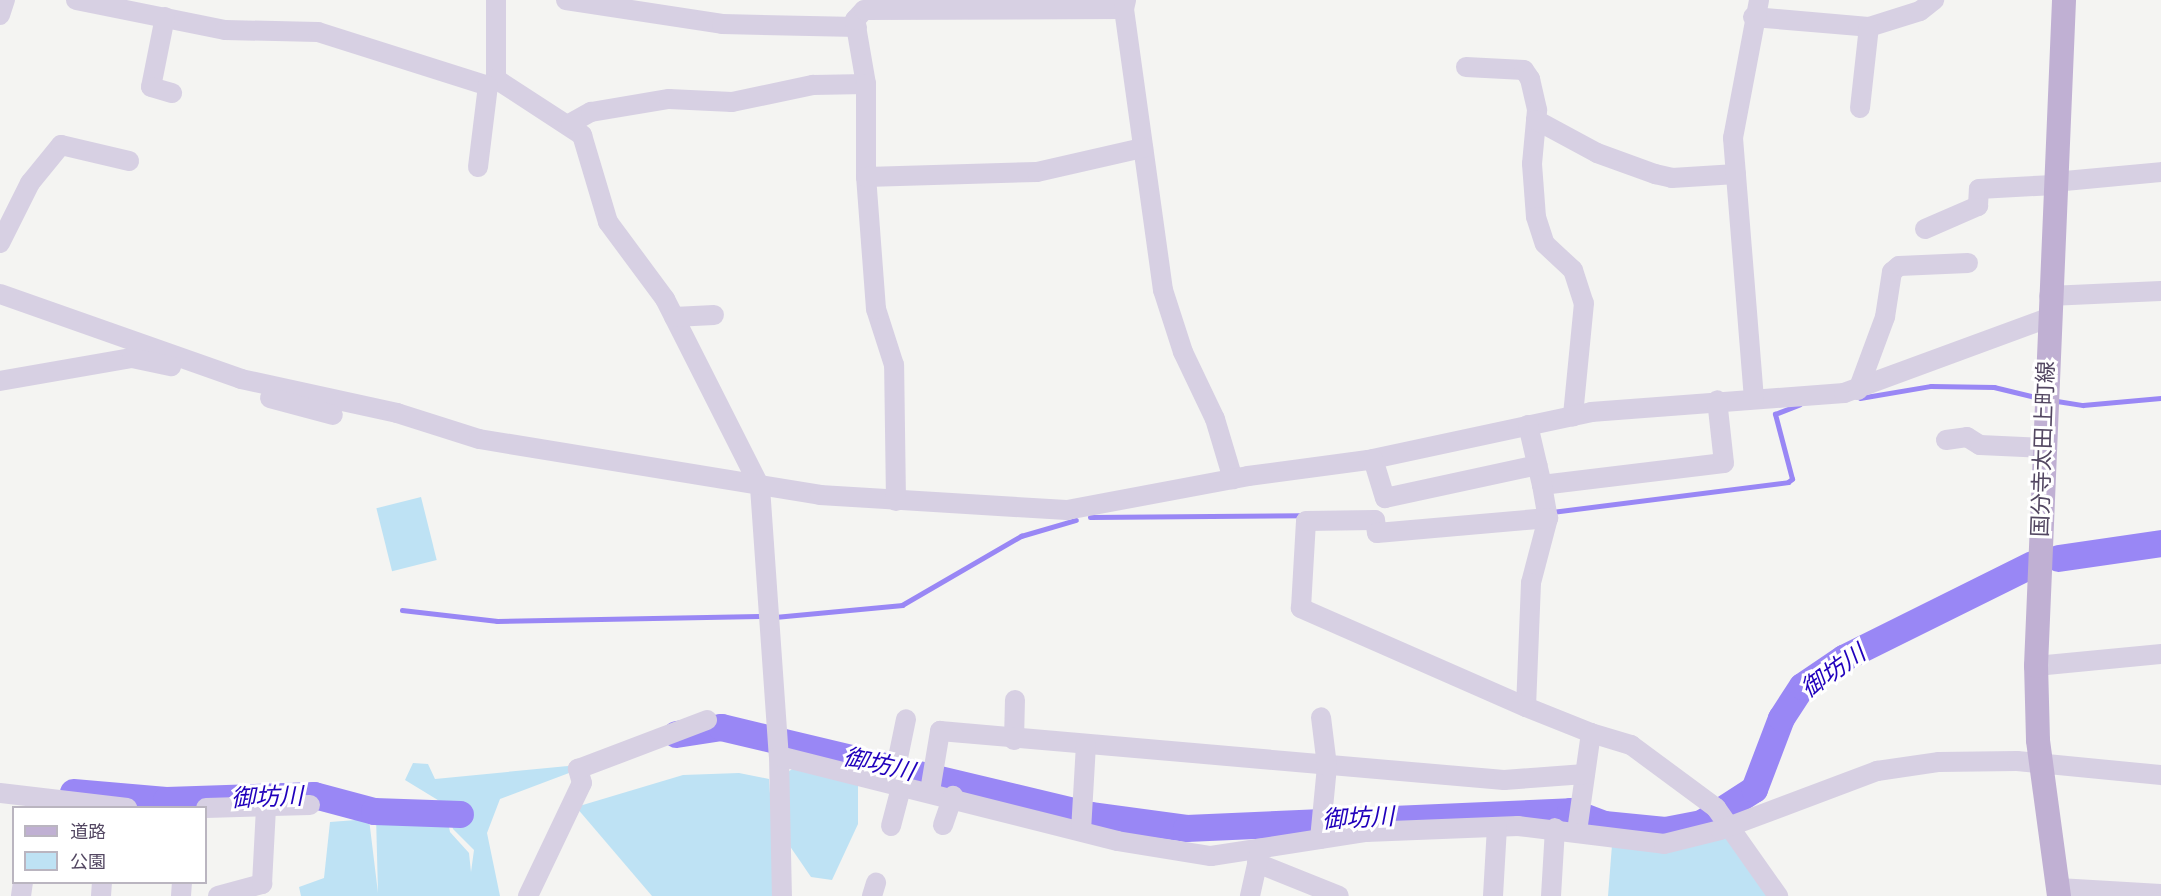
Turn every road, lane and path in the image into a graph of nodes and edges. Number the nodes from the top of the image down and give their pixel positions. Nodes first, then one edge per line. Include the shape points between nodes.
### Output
1 (5, 0) edge
2 (76, 0) edge
3 (496, 0) edge
4 (566, 0) edge
5 (1934, 0) edge
6 (2064, 0) edge
7 (118, 4) edge
8 (1125, 4) edge
9 (1756, 9) edge
10 (0, 15) edge
11 (165, 17) junction
12 (857, 27) junction
13 (1869, 27) junction
14 (1466, 67) dead end
15 (492, 83) junction
16 (866, 84) junction
17 (172, 93) dead end
18 (1860, 108) dead end
19 (1536, 120) junction
20 (571, 123) junction
21 (1143, 148) junction
22 (129, 161) dead end
23 (478, 167) dead end
24 (2161, 172) edge
25 (1736, 174) junction
26 (866, 177) junction
27 (2054, 184) junction
28 (1925, 229) dead end
29 (0, 243) edge
30 (1968, 263) dead end
31 (2161, 291) edge
32 (0, 294) edge
33 (2049, 307) junction
34 (714, 315) dead end
35 (674, 317) junction
36 (0, 381) edge
37 (241, 384) junction
38 (1858, 390) junction
39 (1754, 399) junction
40 (1717, 400) junction
41 (333, 415) dead end
42 (1573, 416) junction
43 (1528, 425) junction
44 (1946, 440) dead end
45 (2043, 448) junction
46 (1373, 459) junction
47 (1538, 465) junction
48 (1233, 479) junction
49 (1542, 485) junction
50 (760, 487) junction
51 (896, 501) junction
52 (1548, 518) junction
53 (2161, 654) edge
54 (2036, 666) junction
55 (1015, 700) dead end
56 (1526, 707) junction
57 (1321, 717) dead end
58 (906, 719) dead end
59 (707, 720) dead end
60 (1591, 733) junction
61 (1014, 740) junction
62 (1086, 745) junction
63 (778, 747) junction
64 (1327, 766) junction
65 (2040, 767) junction
66 (1585, 774) junction
67 (897, 775) junction
68 (2161, 775) edge
69 (932, 780) junction
70 (0, 793) edge
71 (953, 796) junction
72 (34, 802) edge
73 (99, 806) edge
74 (310, 806) dead end
75 (266, 807) junction
76 (207, 808) edge
77 (1723, 817) junction
78 (1578, 818) junction
79 (1082, 819) junction
80 (944, 825) dead end
81 (891, 826) dead end
82 (1321, 827) junction
83 (1497, 827) junction
84 (1555, 828) junction
85 (1259, 857) junction
86 (2059, 892) edge
87 (2161, 894) edge
88 (218, 896) edge
89 (528, 896) edge
90 (782, 896) edge
91 (1250, 896) edge
92 (1339, 896) edge
93 (1494, 896) edge
94 (1551, 896) edge
95 (1778, 896) edge

1 - 10 street
2 - 7 street
3 - 15 street
4 - 12 street via 722,24
5 - 13 street via 1920,11
6 - 27 main road, 国分寺太田上町線
7 - 11 street
8 - 12 street via 864,10 855,20
8 - 21 street
9 - 13 street
9 - 25 street via 1733,138
11 - 15 street via 225,30 318,32
11 - 17 street via 151,87
12 - 16 street
13 - 18 street
14 - 19 street via 1524,70 1530,79
15 - 20 street
15 - 23 street
16 - 20 street via 813,85 732,102 669,99 591,112
16 - 26 street
19 - 25 street via 1597,153 1655,174 1672,178
19 - 42 street via 1532,164 1536,217 1549,250 1573,270 1584,303
20 - 35 street via 582,135 608,222
21 - 26 street via 1037,172
21 - 48 street via 1171,320 1215,419
22 - 29 street via 61,145 30,183
24 - 27 street
25 - 39 street
26 - 51 street via 876,309 894,365
27 - 28 street via 1979,189 1978,206
27 - 33 main road, 国分寺太田上町線
30 - 38 street via 1899,266 1892,272 1885,317
31 - 33 street
32 - 37 street
33 - 38 street
33 - 45 main road, 国分寺太田上町線
34 - 35 street
35 - 50 street
36 - 37 street via 132,358
37 - 41 street
37 - 50 street via 397,413 478,439
38 - 39 street
39 - 40 street
40 - 42 street
40 - 49 street via 1724,463
42 - 43 street
43 - 46 street
43 - 47 street
44 - 45 street via 1967,437 1980,445
45 - 54 main road, 国分寺太田上町線
46 - 47 street via 1385,498
46 - 48 street
47 - 49 street
48 - 51 street via 1067,510
49 - 52 street
50 - 51 street
50 - 63 street
52 - 56 street via 1531,583
52 - 56 street via 1377,533 1375,520 1306,521 1301,608
53 - 54 street
54 - 65 main road, 国分寺太田上町線
55 - 61 street
56 - 60 street
57 - 64 street
58 - 67 street
59 - 89 street via 578,769 582,783
60 - 66 street
60 - 77 street via 1631,745
61 - 62 street
61 - 69 street via 940,731
62 - 64 street
62 - 79 street
63 - 67 street
63 - 90 street
64 - 66 street via 1504,780
64 - 82 street
65 - 68 street
65 - 77 street via 1991,760 1902,765
65 - 86 main road, 国分寺太田上町線
66 - 78 street
67 - 69 street
67 - 81 street
69 - 71 street
70 - 72 street
71 - 79 street
71 - 80 street
72 - 73 street
74 - 75 street
75 - 76 street
75 - 88 street via 262,884
77 - 78 street via 1646,845
77 - 95 street
78 - 84 street
79 - 85 street via 1194,855
82 - 83 street
82 - 85 street
83 - 84 street
83 - 93 street
84 - 94 street
85 - 91 street
85 - 92 street
86 - 87 street

